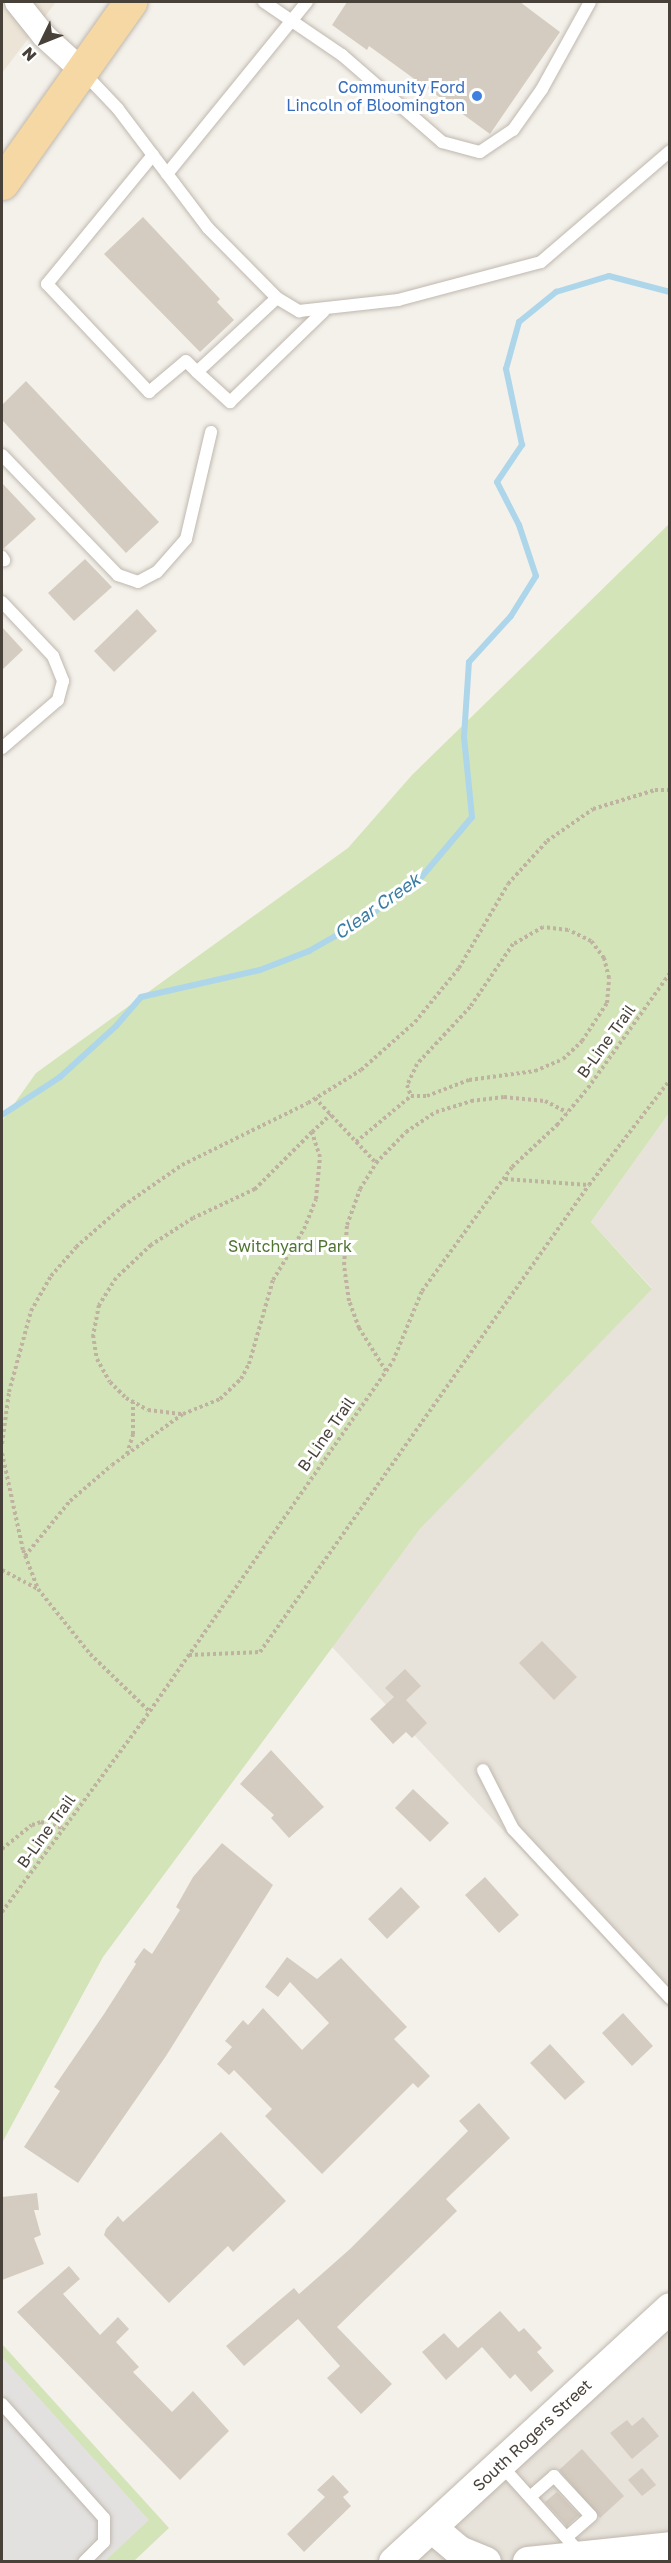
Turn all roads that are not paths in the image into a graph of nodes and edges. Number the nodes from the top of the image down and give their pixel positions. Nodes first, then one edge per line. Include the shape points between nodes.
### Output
1 (17, 2) edge
2 (129, 2) edge
3 (264, 2) edge
4 (307, 2) edge
5 (590, 2) edge
6 (292, 22) junction
7 (79, 68) junction
8 (669, 151) edge
9 (153, 155) junction
10 (167, 174) junction
11 (2, 183) edge
12 (277, 298) junction
13 (324, 311) junction
14 (197, 372) junction
15 (211, 432) dead end
16 (2, 455) edge
17 (2, 602) edge
18 (2, 748) edge
19 (483, 1770) dead end
20 (669, 1998) edge
21 (669, 2308) edge
22 (2, 2404) edge
23 (500, 2464) junction
24 (530, 2497) junction
25 (432, 2528) junction
26 (574, 2545) junction
27 (669, 2547) edge
28 (633, 2556) edge
29 (84, 2562) edge
30 (394, 2562) edge
31 (486, 2562) edge
32 (528, 2562) edge

1 - 7 street via 44,36
2 - 7 main road
3 - 6 lane
4 - 6 lane
5 - 6 lane via 542,89 513,130 480,152 442,142 342,56
6 - 10 lane
7 - 9 lane via 118,109
7 - 11 main road
8 - 13 lane via 542,262 398,300
9 - 10 lane
9 - 14 lane via 47,284 149,392 186,361
10 - 12 lane via 208,228
12 - 13 lane via 299,311
12 - 14 lane
13 - 14 lane via 230,402
15 - 16 lane via 186,539 157,572 138,582 118,576
17 - 18 lane via 53,656 63,681 58,700
19 - 20 lane via 513,1829
21 - 23 street, South Rogers Street
22 - 29 lane via 104,2518 104,2542
23 - 24 lane
23 - 25 street, South Rogers Street
24 - 26 lane
24 - 26 lane via 554,2475 591,2516
25 - 30 street, South Rogers Street
25 - 31 street via 459,2551
26 - 28 street
26 - 32 street
27 - 28 street

